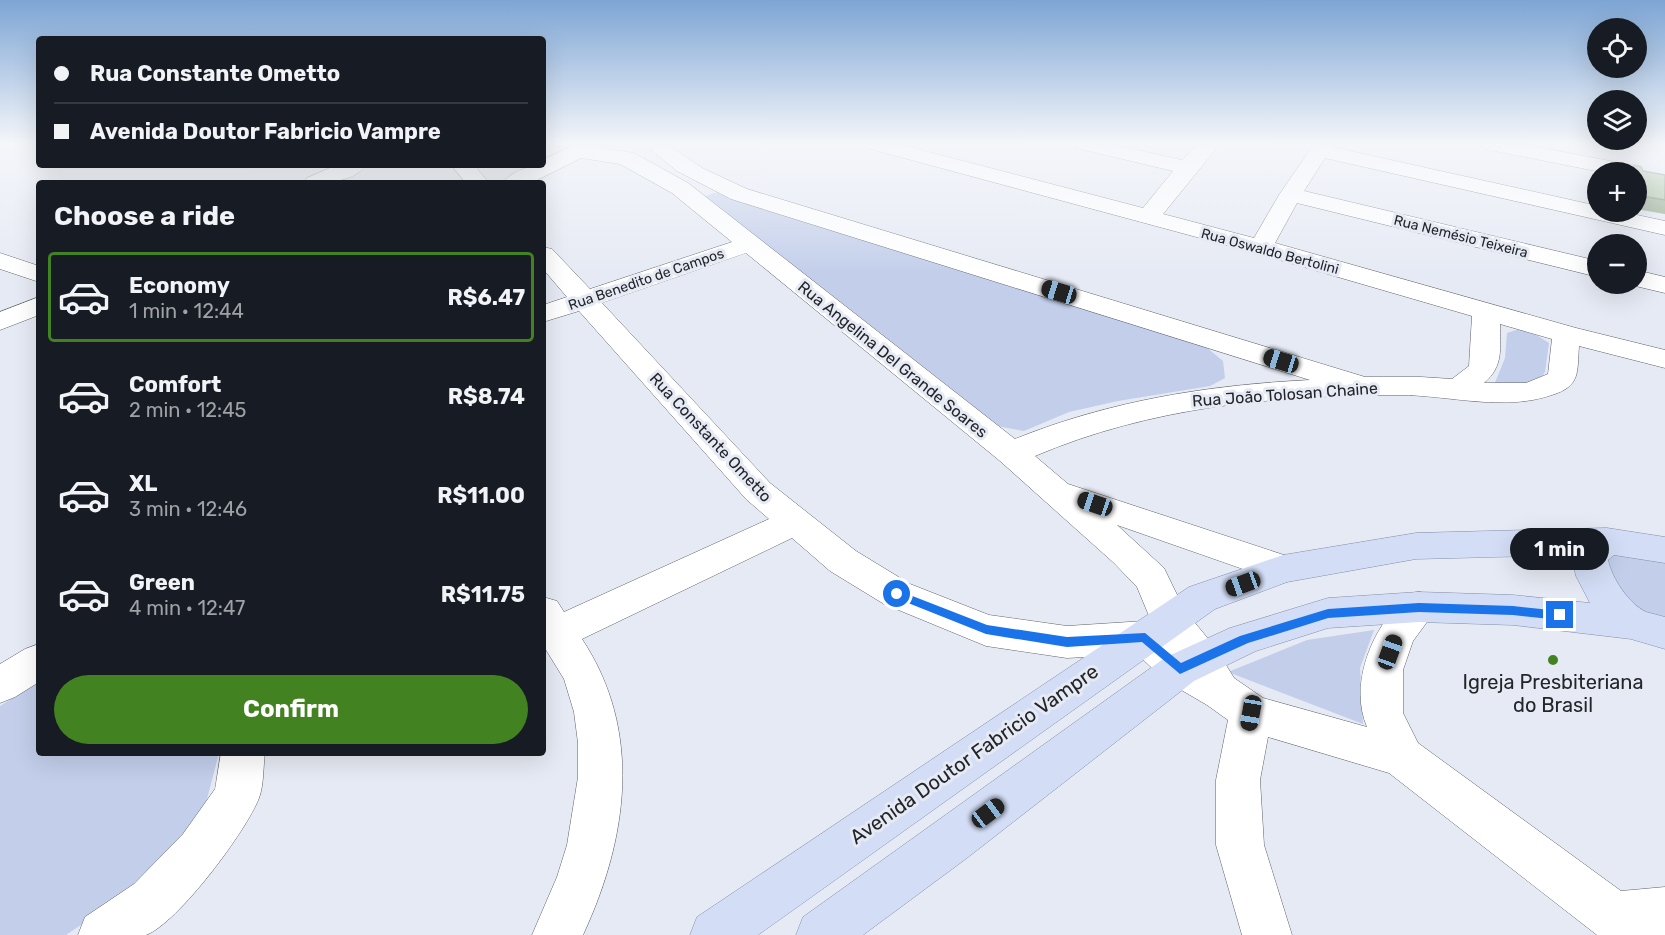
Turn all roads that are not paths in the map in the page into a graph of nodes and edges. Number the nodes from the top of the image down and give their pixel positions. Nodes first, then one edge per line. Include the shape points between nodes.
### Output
1 (695, 188) edge
2 (709, 188) edge
3 (1035, 188) edge
4 (1171, 188) edge
5 (1295, 188) edge
6 (1492, 188) edge
7 (1290, 195) junction
8 (1147, 218) junction
9 (1665, 228) edge
10 (749, 244) junction
11 (1262, 247) junction
12 (546, 257) edge
13 (0, 261) edge
14 (1587, 266) edge
15 (36, 273) edge
16 (1647, 281) edge
17 (1665, 285) edge
18 (585, 300) junction
19 (36, 306) edge
20 (1486, 310) junction
21 (546, 313) edge
22 (0, 322) edge
23 (1566, 334) junction
24 (1218, 341) junction
25 (1665, 359) edge
26 (1365, 387) junction
27 (1459, 389) junction
28 (1235, 395) junction
29 (1011, 453) junction
30 (1054, 490) junction
31 (795, 522) junction
32 (1607, 540) junction
33 (1665, 550) edge
34 (1283, 569) junction
35 (1419, 607) junction
36 (549, 623) edge
37 (1157, 628) junction
38 (1648, 628) edge
39 (1213, 684) junction
40 (243, 756) edge
41 (1402, 757) junction
42 (1665, 912) edge
43 (1625, 926) edge
44 (563, 931) edge
45 (103, 935) edge
46 (715, 935) edge
47 (821, 935) edge
48 (1267, 935) edge

1 - 10 street, Rua Angelina Del Grande Soares
2 - 24 street
3 - 8 street, Rua Oswaldo Bertolini
4 - 8 street
5 - 7 street
6 - 9 street
7 - 11 street
7 - 14 street, Rua Nemésio Teixeira
8 - 11 street, Rua Oswaldo Bertolini
10 - 18 street, Rua Benedito de Campos
10 - 29 street, Rua Angelina Del Grande Soares
11 - 20 street, Rua Oswaldo Bertolini
12 - 18 street, Rua Constante Ometto
13 - 15 street
16 - 17 street
18 - 21 street, Rua Benedito de Campos
18 - 31 street, Rua Constante Ometto via 758,491
19 - 22 street
20 - 23 street, Rua Oswaldo Bertolini
20 - 27 street via 1484,369
23 - 25 street, Rua Oswaldo Bertolini
23 - 27 street, Rua João Tolosan Chaine via 1562,378 1546,390 1517,394
24 - 26 street
24 - 28 street via 1236,360 1244,378
26 - 27 street, Rua João Tolosan Chaine
26 - 28 street, Rua João Tolosan Chaine
28 - 29 street, Rua João Tolosan Chaine via 1127,412
29 - 30 street, Rua Angelina Del Grande Soares
30 - 34 street
30 - 37 street, Rua Angelina Del Grande Soares via 1150,578 1160,595
31 - 36 street
31 - 37 street, Rua Constante Ometto via 843,561 897,594 986,630 1067,642
32 - 33 main road, Avenida Doutor Fabricio Vampre
32 - 34 main road, Avenida Doutor Fabricio Vampre via 1416,546
32 - 38 main road via 1588,556 1593,578 1610,603
34 - 37 main road, Avenida Doutor Fabricio Vampre via 1202,598
35 - 38 main road via 1513,610
35 - 39 main road via 1328,614 1244,639
35 - 41 street via 1396,634 1383,670 1382,712
36 - 44 street via 586,683 601,739 597,811 585,868
37 - 39 street
37 - 46 main road, Avenida Doutor Fabricio Vampre
39 - 41 street
39 - 47 main road via 950,842
39 - 48 street via 1238,780 1240,846
40 - 45 street via 237,796 200,851 151,901
41 - 43 street
42 - 43 street

